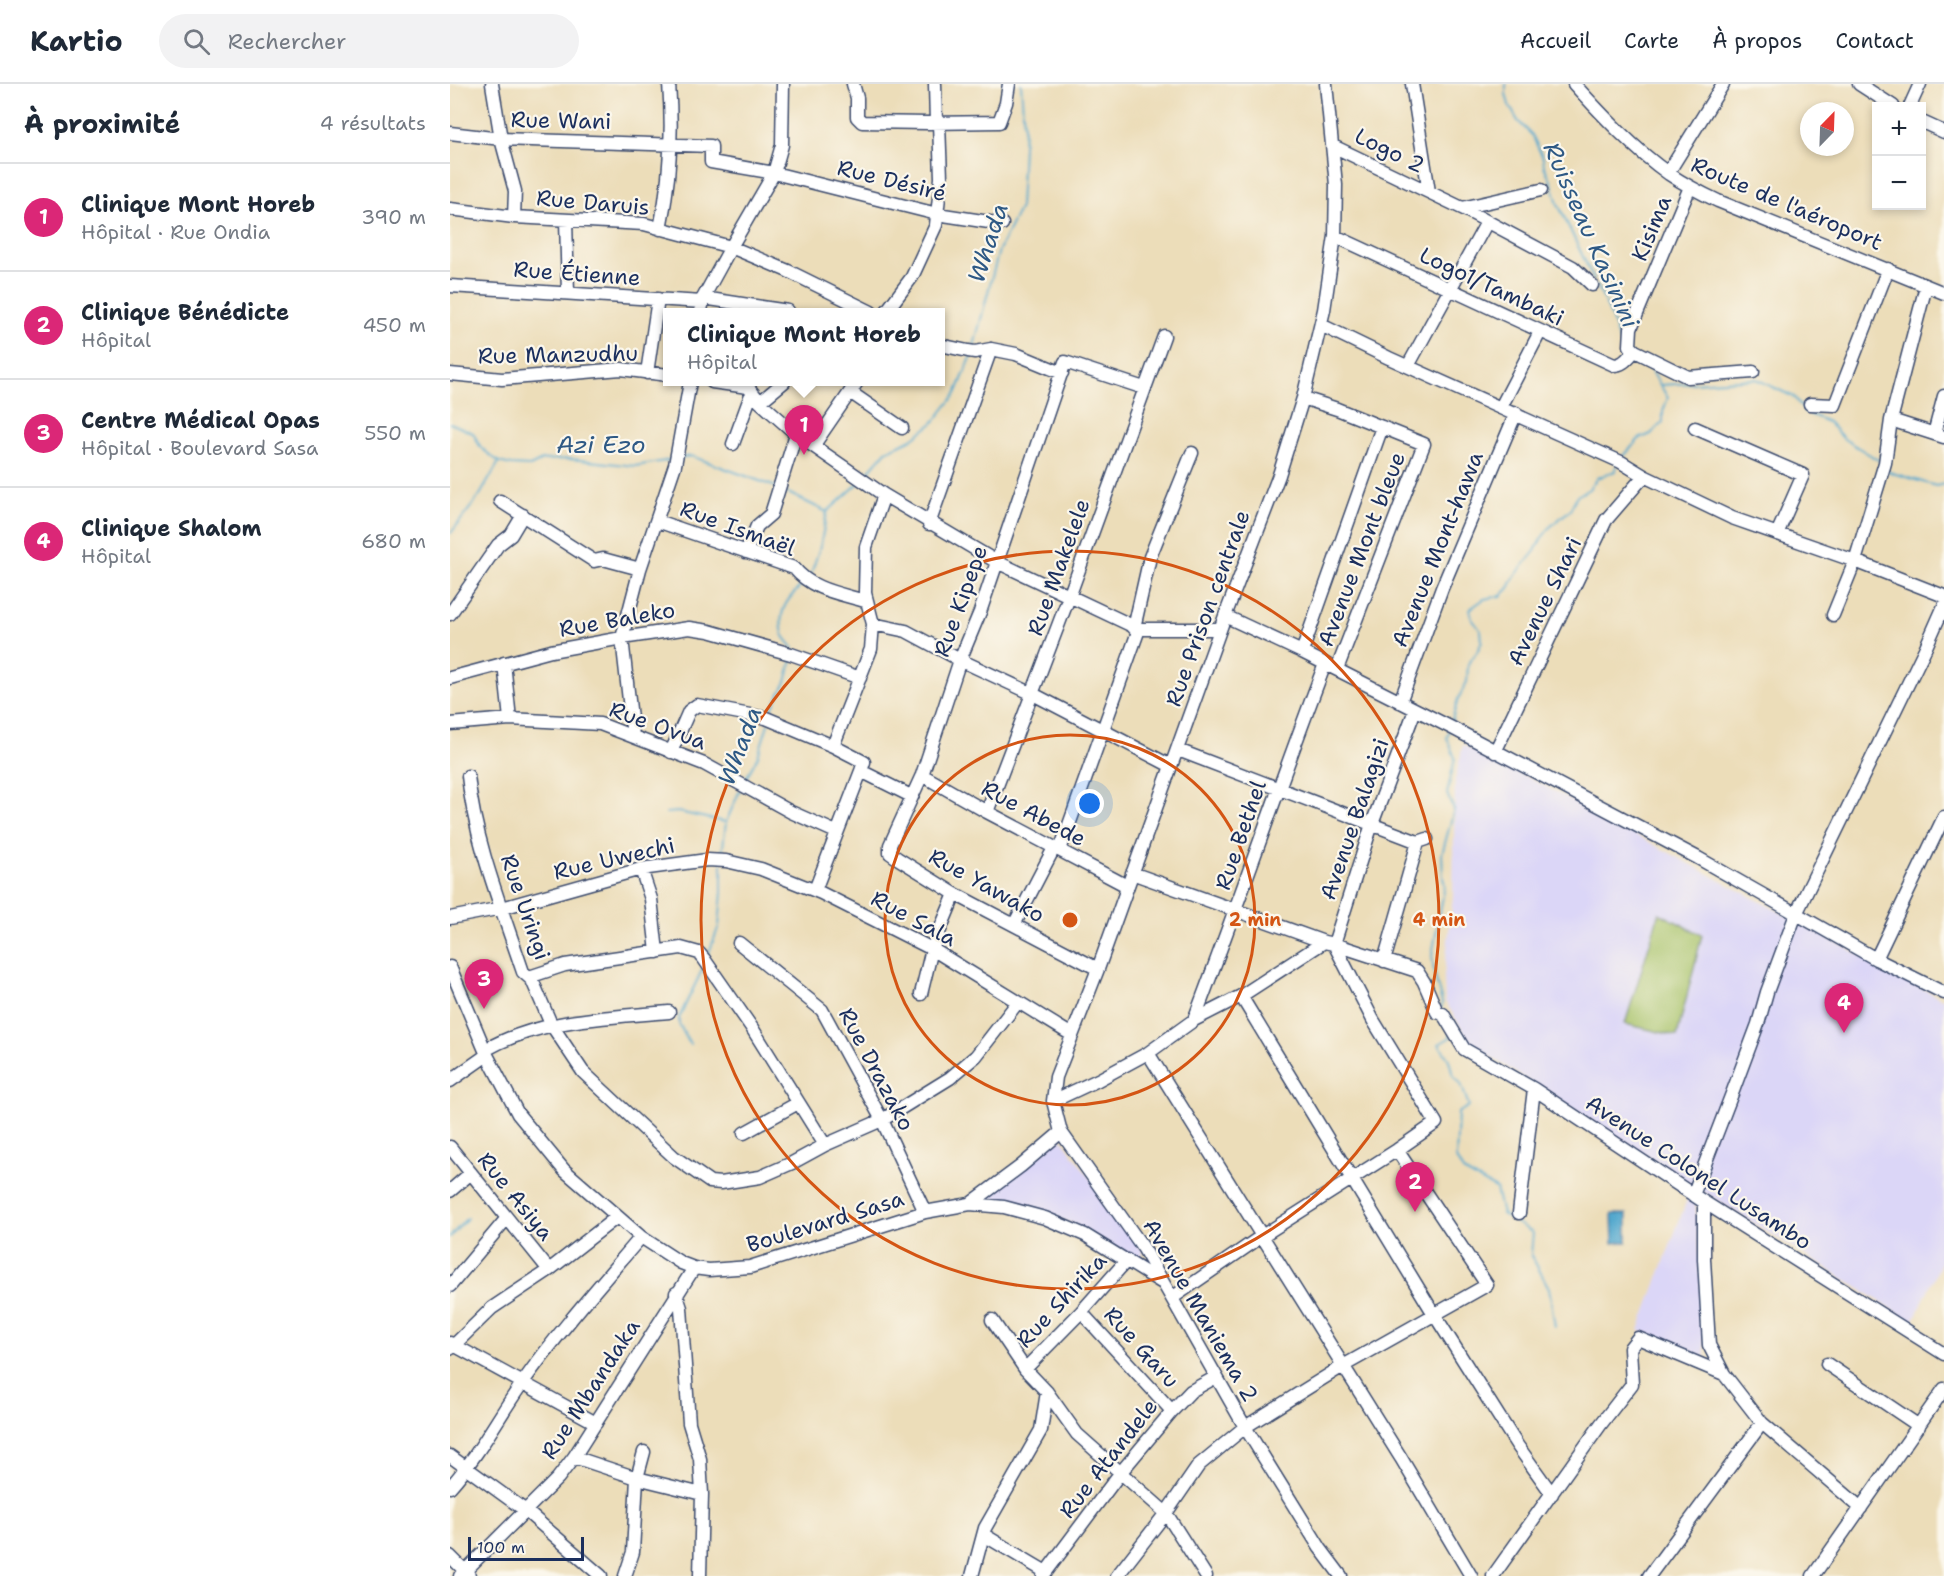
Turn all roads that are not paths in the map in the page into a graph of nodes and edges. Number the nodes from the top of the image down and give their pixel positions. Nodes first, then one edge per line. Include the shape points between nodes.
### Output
1 (492, 84) edge
2 (669, 84) edge
3 (783, 84) edge
4 (853, 84) edge
5 (935, 84) edge
6 (1009, 84) edge
7 (1326, 84) edge
8 (1412, 84) edge
9 (1574, 84) edge
10 (1724, 84) edge
11 (1859, 84) edge
12 (1920, 84) edge
13 (1887, 102) edge
14 (1912, 102) edge
15 (937, 123) junction
16 (1926, 124) edge
17 (1944, 132) edge
18 (450, 133) edge
19 (501, 139) junction
20 (671, 143) junction
21 (1333, 146) junction
22 (774, 173) junction
23 (1668, 173) junction
24 (1690, 187) junction
25 (1541, 190) dead end
26 (1429, 192) junction
27 (1462, 208) junction
28 (450, 209) edge
29 (937, 214) junction
30 (514, 217) junction
31 (566, 220) junction
32 (1486, 222) junction
33 (1002, 225) dead end
34 (660, 229) junction
35 (1335, 236) junction
36 (731, 247) junction
37 (1888, 269) junction
38 (1592, 285) dead end
39 (450, 286) edge
40 (1926, 286) junction
41 (1449, 290) junction
42 (568, 293) junction
43 (1944, 293) edge
44 (658, 299) junction
45 (850, 301) junction
46 (702, 304) edge
47 (751, 308) edge
48 (846, 308) edge
49 (863, 308) edge
50 (889, 308) edge
51 (1321, 326) junction
52 (1540, 332) junction
53 (1164, 336) dead end
54 (945, 346) edge
55 (991, 349) junction
56 (1632, 354) junction
57 (1408, 366) junction
58 (1064, 367) junction
59 (1753, 372) dead end
60 (647, 373) junction
61 (450, 374) edge
62 (663, 375) edge
63 (689, 386) edge
64 (732, 386) edge
65 (768, 386) edge
66 (853, 387) edge
67 (1144, 388) junction
68 (751, 391) edge
69 (1944, 396) edge
70 (1302, 398) junction
71 (1810, 404) dead end
72 (1501, 407) junction
73 (1516, 414) junction
74 (1891, 420) junction
75 (1382, 427) junction
76 (1695, 428) dead end
77 (902, 429) dead end
78 (796, 434) junction
79 (1939, 436) edge
80 (733, 444) dead end
81 (813, 446) junction
82 (1192, 453) dead end
83 (1644, 476) junction
84 (884, 495) junction
85 (500, 501) dead end
86 (523, 515) junction
87 (657, 521) junction
88 (929, 524) junction
89 (1777, 534) junction
90 (746, 552) junction
91 (1855, 561) junction
92 (998, 562) junction
93 (640, 569) junction
94 (1944, 596) edge
95 (1069, 597) junction
96 (865, 601) junction
97 (1944, 606) edge
98 (450, 614) edge
99 (1833, 615) dead end
100 (1225, 616) junction
101 (873, 624) junction
102 (1137, 628) junction
103 (1220, 629) junction
104 (622, 638) junction
105 (1302, 652) junction
106 (960, 660) junction
107 (504, 663) junction
108 (1331, 667) junction
109 (450, 678) edge
110 (860, 678) junction
111 (1033, 694) junction
112 (1400, 702) junction
113 (1415, 710) junction
114 (510, 719) junction
115 (450, 724) edge
116 (1104, 731) junction
117 (633, 736) junction
118 (833, 746) junction
119 (1178, 750) junction
120 (671, 752) junction
121 (1495, 752) junction
122 (1172, 766) junction
123 (861, 771) junction
124 (922, 775) junction
125 (468, 776) dead end
126 (1277, 789) junction
127 (911, 796) junction
128 (987, 812) junction
129 (1944, 817) edge
130 (1372, 824) junction
131 (836, 832) junction
132 (1057, 849) junction
133 (890, 853) joint
134 (722, 861) joint
135 (641, 869) junction
136 (1132, 873) junction
137 (1127, 886) junction
138 (815, 890) junction
139 (955, 894) junction
140 (502, 908) junction
141 (1236, 911) junction
142 (1796, 914) junction
143 (450, 918) edge
144 (1014, 925) junction
145 (739, 942) dead end
146 (1329, 943) junction
147 (932, 949) junction
148 (657, 952) junction
149 (1876, 959) junction
150 (1384, 961) junction
151 (450, 967) edge
152 (1098, 969) junction
153 (529, 977) junction
154 (1944, 993) edge
155 (921, 994) dead end
156 (1241, 996) junction
157 (1018, 1002) junction
158 (669, 1012) dead end
159 (1194, 1020) junction
160 (551, 1024) junction
161 (1072, 1035) junction
162 (486, 1053) junction
163 (1148, 1053) junction
164 (450, 1081) edge
165 (1534, 1089) junction
166 (1053, 1101) junction
167 (798, 1102) junction
168 (882, 1119) junction
169 (744, 1132) dead end
170 (1061, 1132) junction
171 (825, 1145) junction
172 (450, 1147) edge
173 (1397, 1150) junction
174 (471, 1173) junction
175 (1352, 1179) junction
176 (450, 1191) edge
177 (1698, 1199) junction
178 (970, 1204) junction
179 (925, 1212) junction
180 (1519, 1213) dead end
181 (617, 1217) junction
182 (507, 1218) junction
183 (1262, 1236) junction
184 (641, 1237) junction
185 (1127, 1260) junction
186 (694, 1268) junction
187 (549, 1270) junction
188 (1163, 1284) junction
189 (450, 1286) edge
190 (676, 1293) junction
191 (1172, 1298) junction
192 (1081, 1312) junction
193 (1434, 1314) junction
194 (992, 1320) dead end
195 (451, 1346) edge
196 (1944, 1354) edge
197 (1827, 1364) dead end
198 (1343, 1366) junction
199 (1025, 1369) junction
200 (1724, 1374) junction
201 (1216, 1377) junction
202 (523, 1382) junction
203 (1944, 1389) edge
204 (1047, 1392) junction
205 (1172, 1411) junction
206 (596, 1423) junction
207 (1762, 1423) junction
208 (1919, 1426) junction
209 (1245, 1427) junction
210 (644, 1452) dead end
211 (450, 1456) edge
212 (574, 1457) junction
213 (467, 1468) junction
214 (1121, 1472) junction
215 (637, 1478) junction
216 (450, 1487) edge
217 (702, 1494) junction
218 (1552, 1494) junction
219 (1861, 1508) junction
220 (526, 1510) junction
221 (1166, 1513) junction
222 (984, 1534) junction
223 (450, 1556) edge
224 (466, 1574) edge
225 (1045, 1574) edge
226 (601, 1576) edge
227 (625, 1576) edge
228 (700, 1576) edge
229 (972, 1576) edge
230 (1117, 1576) edge
231 (1206, 1576) edge
232 (1341, 1576) edge
233 (1471, 1576) edge
234 (1493, 1576) edge
235 (1649, 1576) edge
236 (1814, 1576) edge

1 - 19 street
2 - 20 street
3 - 22 street via 782,145
4 - 15 street via 857,117 862,122
5 - 15 street
6 - 15 street via 999,122
7 - 21 street, Rue Prison centrale
8 - 26 street
9 - 23 street, Route de l'aéroport via 1609,122
10 - 23 street
11 - 13 street
12 - 14 street
15 - 29 street via 941,178
16 - 17 street
18 - 19 street, Rue Wani
19 - 20 street, Rue Wani
19 - 30 street via 515,191
20 - 22 street, Rue Wani via 711,146 711,162
20 - 34 street
21 - 26 street, Logo 2
21 - 35 street, Rue Prison centrale
22 - 29 street, Rue Désiré
22 - 36 street
23 - 24 street, Route de l'aéroport
24 - 37 street, Route de l'aéroport
24 - 56 street, Kisima via 1631,328
25 - 27 street
26 - 27 street, Logo 2
27 - 32 street, Logo 2
28 - 30 street, Rue Daruis
29 - 33 street, Rue Désiré
29 - 50 street via 936,225 912,276
30 - 31 street, Rue Daruis
31 - 34 street, Rue Daruis via 644,224
31 - 42 street
32 - 38 street, Logo 2 via 1573,267
32 - 41 street
34 - 36 street, Rue Daruis
35 - 41 street, Logo1/Tambaki
35 - 51 street, Rue Prison centrale
36 - 45 street, Rue Daruis
36 - 46 street
37 - 40 street, Route de l'aéroport
37 - 71 street via 1835,405
39 - 42 street, Rue Étienne
40 - 43 street, Route de l'aéroport
40 - 74 street
41 - 52 street, Logo1/Tambaki
41 - 57 street
42 - 44 street, Rue Étienne
44 - 46 street, Rue Étienne
44 - 60 street
45 - 48 street
45 - 49 street, Rue Daruis
46 - 47 street, Rue Étienne
51 - 57 street
51 - 70 street, Rue Prison centrale
52 - 56 street, Logo1/Tambaki via 1614,365
52 - 72 street
53 - 67 street, Rue Makelele
54 - 55 street via 971,352
55 - 58 street
55 - 88 street
56 - 59 street via 1688,377
57 - 72 street
58 - 67 street
58 - 92 street, Rue Kipepe
60 - 61 street, Rue Manzudhu via 621,369 502,379
60 - 62 street, Rue Manzudhu
63 - 87 street via 676,460
64 - 68 street
65 - 68 street
66 - 77 street
66 - 81 street
67 - 95 street, Rue Makelele
68 - 78 street
68 - 80 street
69 - 79 street
70 - 75 street
70 - 100 street, Rue Prison centrale via 1279,475
72 - 73 street
73 - 83 street
73 - 112 street, Avenue Mont-hawa via 1442,588
74 - 79 street
74 - 91 street via 1883,467
75 - 105 street
75 - 108 street, Avenue Mont bleue via 1424,444
76 - 89 street via 1803,475
78 - 81 street
78 - 90 street via 771,514 757,526
81 - 84 street
82 - 102 street via 1150,557
83 - 89 street via 1732,518
83 - 121 street, Avenue Shari via 1606,520
84 - 88 street
84 - 96 street via 866,548
85 - 86 street
86 - 93 street via 594,561 603,559
86 - 98 street
87 - 90 street, Rue Ismaël
87 - 93 street
88 - 92 street
89 - 91 street
90 - 96 street, Rue Ismaël via 794,568 817,588
91 - 94 street
91 - 99 street
92 - 95 street
92 - 106 street, Rue Kipepe
93 - 104 street
95 - 102 street
95 - 111 street, Rue Makelele
96 - 101 street
97 - 142 street
100 - 103 street, Rue Prison centrale
100 - 105 street
101 - 106 street via 906,631
101 - 110 street via 871,649
102 - 103 street
102 - 116 street
103 - 119 street, Rue Prison centrale
104 - 107 street, Rue Baleko
104 - 110 street, Rue Baleko via 689,628 709,631
104 - 117 street
105 - 108 street
106 - 111 street
106 - 124 street, Rue Kipepe
107 - 109 street, Rue Baleko
107 - 114 street
108 - 112 street
108 - 126 street, Rue Bethel
110 - 118 street
111 - 116 street
111 - 128 street, Rue Makelele
112 - 113 street
113 - 121 street
113 - 130 street, Avenue Balagizi
114 - 115 street, Rue Ovua
114 - 117 street, Rue Ovua via 600,724
116 - 122 street
116 - 132 street
117 - 120 street, Rue Ovua
118 - 120 street via 768,718 697,705 689,711
118 - 123 street via 864,762
119 - 122 street, Rue Prison centrale
119 - 126 street
120 - 131 street, Rue Ovua via 704,764
121 - 142 street
122 - 136 street, Rue Prison centrale
123 - 127 street
123 - 131 street
124 - 127 street, Rue Kipepe
124 - 128 street, Rue Abede
125 - 140 street, Rue Uringi
126 - 130 street
126 - 141 street, Rue Bethel
127 - 133 street, Rue Kipepe
128 - 132 street, Rue Abede
129 - 149 street
130 - 146 street, Avenue Balagizi
130 - 150 street via 1422,840
131 - 138 street
132 - 137 street, Rue Abede
132 - 144 street
133 - 139 street, Rue Yawako
134 - 135 street, Rue Uwechi
134 - 138 street, Rue Sala via 761,869
135 - 140 street, Rue Uwechi
135 - 148 street via 651,899
136 - 137 street, Rue Prison centrale
136 - 141 street, Avenue Colonel Lusambo
137 - 152 street, Rue Prison centrale
138 - 147 street, Rue Sala
139 - 144 street, Rue Yawako
139 - 147 street
140 - 143 street, Rue Uwechi
140 - 153 street, Rue Uringi via 523,972
141 - 146 street, Avenue Colonel Lusambo
141 - 159 street, Rue Bethel
142 - 149 street
142 - 177 street
144 - 152 street, Rue Yawako
145 - 168 street, Rue Drazako via 822,1010
146 - 150 street, Avenue Colonel Lusambo
146 - 156 street
146 - 173 street via 1436,1123
147 - 155 street
147 - 157 street, Rue Sala
148 - 153 street via 566,965
148 - 167 street via 681,948 699,953
149 - 154 street
150 - 165 street, Avenue Colonel Lusambo via 1417,971 1464,1049
151 - 162 street, Boulevard Sasa
152 - 161 street, Rue Prison centrale
153 - 160 street, Rue Uringi
156 - 159 street
156 - 175 street
157 - 161 street, Rue Sala
157 - 168 street, Rue Uringi via 976,1056 950,1078
158 - 160 street
159 - 163 street
160 - 162 street via 500,1042
160 - 171 street, Rue Uringi via 583,1072 674,1157 710,1182 760,1177
161 - 166 street, Rue Prison centrale via 1056,1077
162 - 164 street
162 - 181 street, Boulevard Sasa via 518,1114 564,1170
163 - 166 street
163 - 183 street
165 - 177 street, Avenue Colonel Lusambo
165 - 180 street
166 - 170 street, Rue Prison centrale
167 - 169 street
167 - 171 street
168 - 171 street, Rue Uringi
168 - 179 street, Rue Drazako
170 - 178 street, Boulevard Sasa
170 - 188 street, Avenue Maniema 2 via 1144,1249
172 - 174 street, Rue Asiya
173 - 175 street
173 - 193 street, Avenue Maniema 2 via 1487,1285
174 - 176 street
174 - 182 street, Rue Asiya
175 - 183 street
175 - 193 street
177 - 196 street, Avenue Colonel Lusambo
177 - 200 street via 1709,1345
178 - 179 street, Boulevard Sasa
178 - 185 street, Boulevard Sasa via 1045,1218 1085,1235
179 - 186 street, Boulevard Sasa via 750,1267
181 - 184 street, Boulevard Sasa
181 - 187 street
182 - 187 street, Rue Asiya
182 - 189 street
183 - 191 street
183 - 198 street
184 - 186 street, Boulevard Sasa
184 - 202 street
185 - 188 street, Boulevard Sasa
185 - 192 street, Rue Shirika
186 - 190 street, Rue Mbandaka
187 - 195 street via 492,1308
188 - 191 street, Avenue Maniema 2
190 - 206 street, Rue Mbandaka
190 - 217 street via 681,1308 689,1423 700,1459
191 - 201 street, Avenue Maniema 2
192 - 199 street, Rue Shirika
192 - 205 street, Rue Garu
193 - 198 street, Avenue Maniema 2
193 - 218 street
194 - 199 street
195 - 202 street
197 - 208 street
198 - 209 street, Avenue Maniema 2
198 - 233 street
199 - 204 street
200 - 207 street
200 - 218 street via 1638,1338 1630,1348 1632,1380
201 - 205 street, Rue Atandele via 1191,1391
201 - 209 street, Avenue Maniema 2
202 - 206 street
202 - 213 street
203 - 208 street
204 - 214 street via 1077,1434
204 - 222 street via 1041,1430
205 - 214 street, Rue Atandele
206 - 212 street, Rue Mbandaka
207 - 219 street
207 - 235 street
208 - 219 street
209 - 221 street via 1199,1465
209 - 232 street
210 - 215 street
211 - 213 street
212 - 215 street
212 - 220 street, Rue Mbandaka
213 - 216 street
213 - 220 street
214 - 221 street
214 - 225 street, Rue Atandele
215 - 217 street
215 - 227 street via 633,1552
217 - 228 street
218 - 234 street
219 - 236 street
220 - 224 street, Rue Mbandaka
220 - 226 street
221 - 230 street
221 - 231 street
222 - 225 street
222 - 229 street
223 - 224 street

